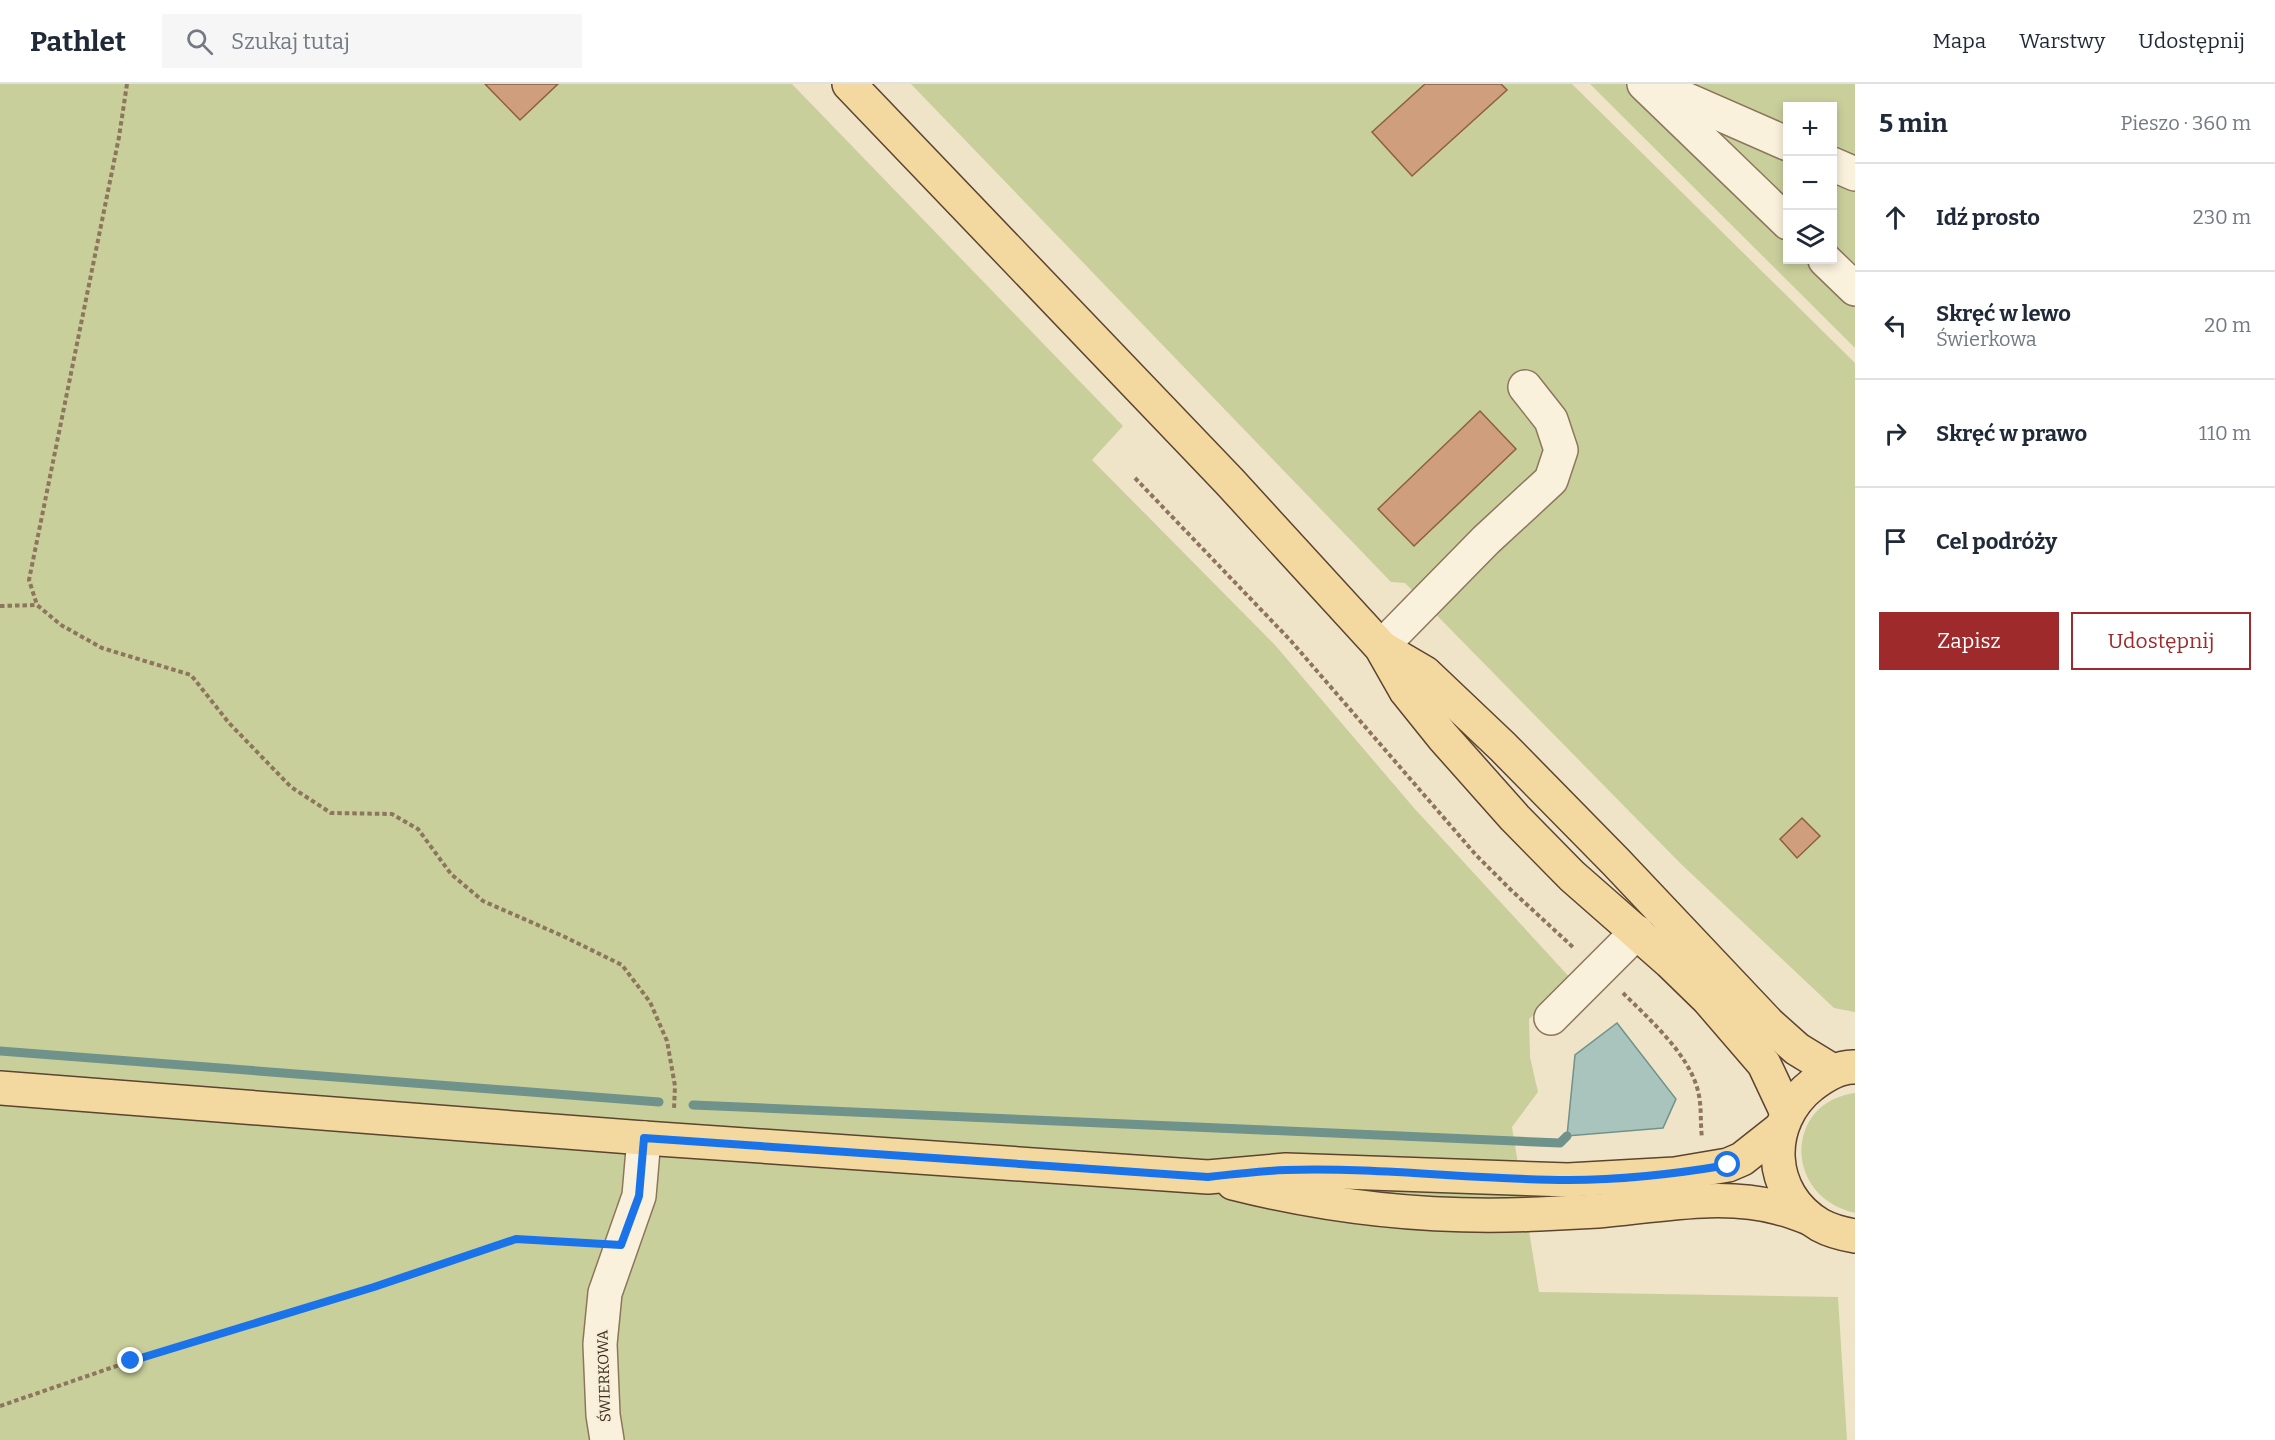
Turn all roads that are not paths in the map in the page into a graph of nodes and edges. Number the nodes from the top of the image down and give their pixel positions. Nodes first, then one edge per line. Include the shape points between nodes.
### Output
1 (849, 84) edge
2 (1644, 84) edge
3 (1650, 84) edge
4 (1783, 142) edge
5 (1837, 166) edge
6 (1855, 174) edge
7 (1783, 218) edge
8 (1829, 264) edge
9 (1855, 289) edge
10 (1525, 387) dead end
11 (1381, 647) junction
12 (1637, 932) junction
13 (1551, 1018) dead end
14 (1844, 1069) edge
15 (0, 1088) edge
16 (1783, 1121) junction
17 (644, 1138) junction
18 (1208, 1177) junction
19 (1809, 1218) junction
20 (1855, 1236) edge
21 (607, 1440) edge

1 - 11 main road via 1229,481
2 - 7 street
3 - 4 street
5 - 6 street
8 - 9 street
10 - 11 street via 1551,420 1561,450 1551,480
11 - 12 main road via 1406,691 1515,818 1572,876
11 - 14 main road via 1425,673 1569,813 1769,1024 1797,1049
12 - 13 street
12 - 16 main road via 1701,992 1764,1064
14 - 16 main road via 1802,1093
15 - 17 main road
16 - 18 main road via 1742,1159 1675,1174 1568,1180 1286,1170
16 - 19 main road via 1778,1163 1796,1203
17 - 18 main road
17 - 21 street, ŚWIERKOWA via 639,1196 604,1293 600,1344
18 - 19 main road via 1286,1196 1400,1211 1490,1216 1713,1202 1778,1207
19 - 20 main road via 1821,1226

